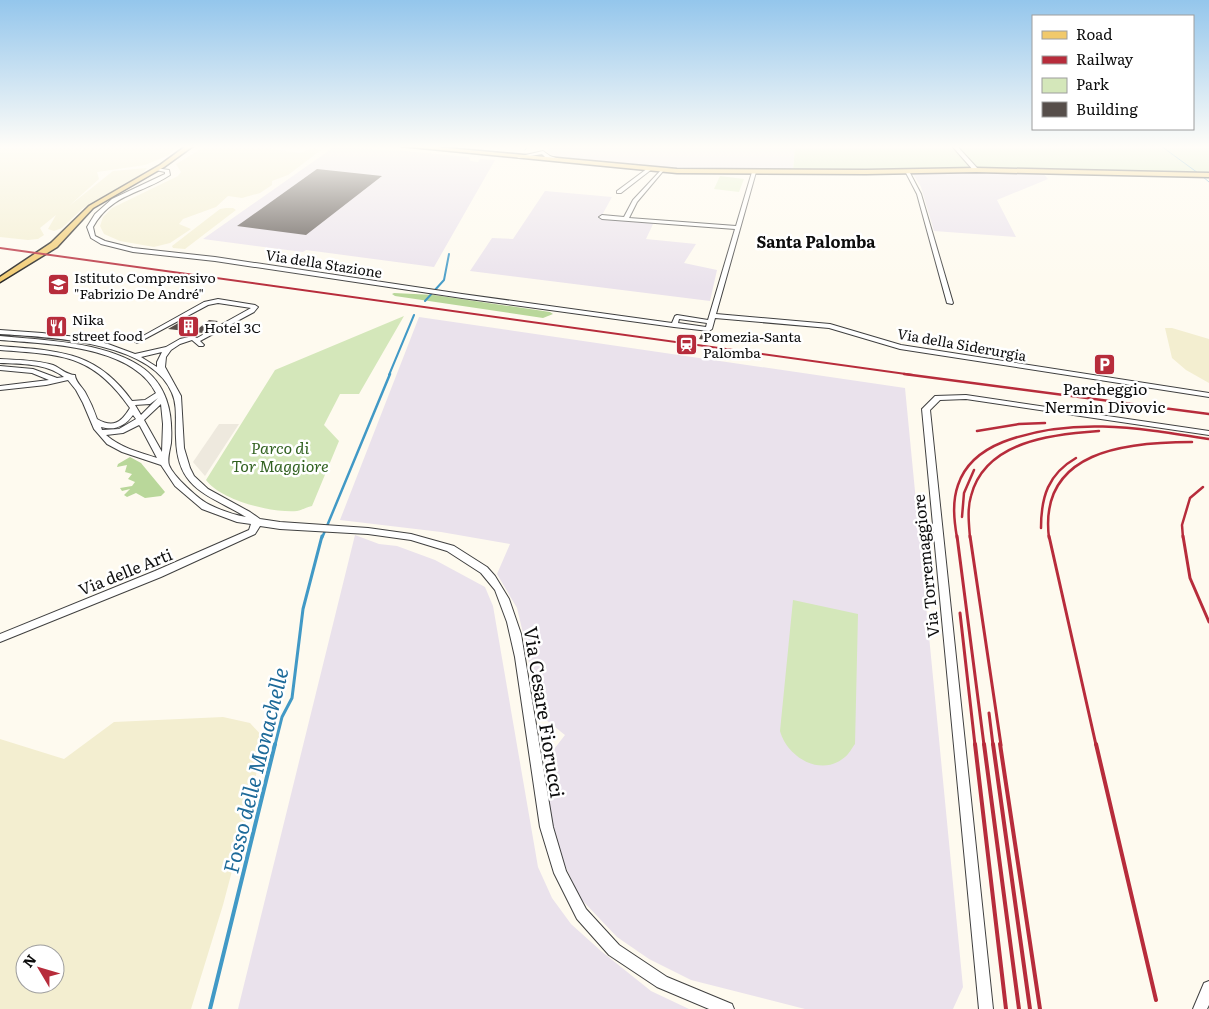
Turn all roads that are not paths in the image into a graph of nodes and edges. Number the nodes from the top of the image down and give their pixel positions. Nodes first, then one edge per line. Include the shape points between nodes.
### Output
1 (116, 193) edge
2 (127, 193) edge
3 (642, 193) edge
4 (748, 193) edge
5 (919, 193) edge
6 (602, 217) dead end
7 (626, 219) junction
8 (738, 228) junction
9 (68, 231) junction
10 (0, 280) edge
11 (0, 285) edge
12 (950, 303) dead end
13 (712, 319) junction
14 (674, 325) joint
15 (0, 332) edge
16 (14, 333) junction
17 (4, 339) edge
18 (137, 341) dead end
19 (92, 342) junction
20 (199, 342) joint
21 (83, 347) junction
22 (0, 348) edge
23 (168, 349) junction
24 (133, 356) junction
25 (0, 361) edge
26 (153, 366) junction
27 (0, 368) edge
28 (141, 371) junction
29 (162, 373) junction
30 (72, 378) junction
31 (58, 381) junction
32 (0, 388) edge
33 (162, 394) junction
34 (1209, 395) edge
35 (132, 406) junction
36 (93, 419) junction
37 (141, 422) junction
38 (100, 432) junction
39 (1209, 433) edge
40 (165, 463) junction
41 (256, 524) junction
42 (343, 528) joint
43 (0, 638) edge
44 (1209, 988) edge
45 (727, 1009) edge
46 (986, 1009) edge
47 (1200, 1009) edge

1 - 9 main road via 93,206
2 - 14 street, Via della Stazione via 97,214 90,229 96,239 126,248
3 - 7 street
4 - 8 street
5 - 12 street
6 - 7 street
7 - 8 street
8 - 13 street
9 - 10 main road via 50,248
9 - 11 main road via 57,249
13 - 14 street, Via della Siderurgia via 709,329
13 - 34 street, Via della Siderurgia via 830,326 900,347
15 - 16 street
16 - 17 street
16 - 19 street
17 - 21 street
18 - 20 street via 206,303 255,308
19 - 21 street
19 - 24 street
20 - 23 street via 190,338
21 - 28 street via 121,359
22 - 35 street, Via Cesare Fiorucci via 57,354 86,362 110,376
23 - 24 street
23 - 29 street via 161,364
24 - 26 street
25 - 30 street via 43,364
26 - 28 street
26 - 29 street
27 - 31 street via 33,371
28 - 33 street
29 - 41 street via 177,395 179,450 188,473 211,495 252,517
30 - 31 street
30 - 36 street
31 - 32 street
33 - 35 street
33 - 37 street
33 - 40 street via 168,428
35 - 36 street via 127,419 116,426 103,426
35 - 37 street, Via Cesare Fiorucci
36 - 38 street
37 - 38 street via 121,432
37 - 40 street, Via Cesare Fiorucci
38 - 40 street via 117,446
39 - 46 street, Via Torremaggiore via 966,397 938,398 925,410
40 - 41 street, Via Cesare Fiorucci via 178,484 193,499
41 - 42 street, Via Cesare Fiorucci
41 - 43 street, Via delle Arti via 252,532 241,538
42 - 45 street, Via Cesare Fiorucci via 437,542 459,552 487,572 515,631 543,812 553,857 570,898 593,932 624,958 677,989
44 - 47 street

